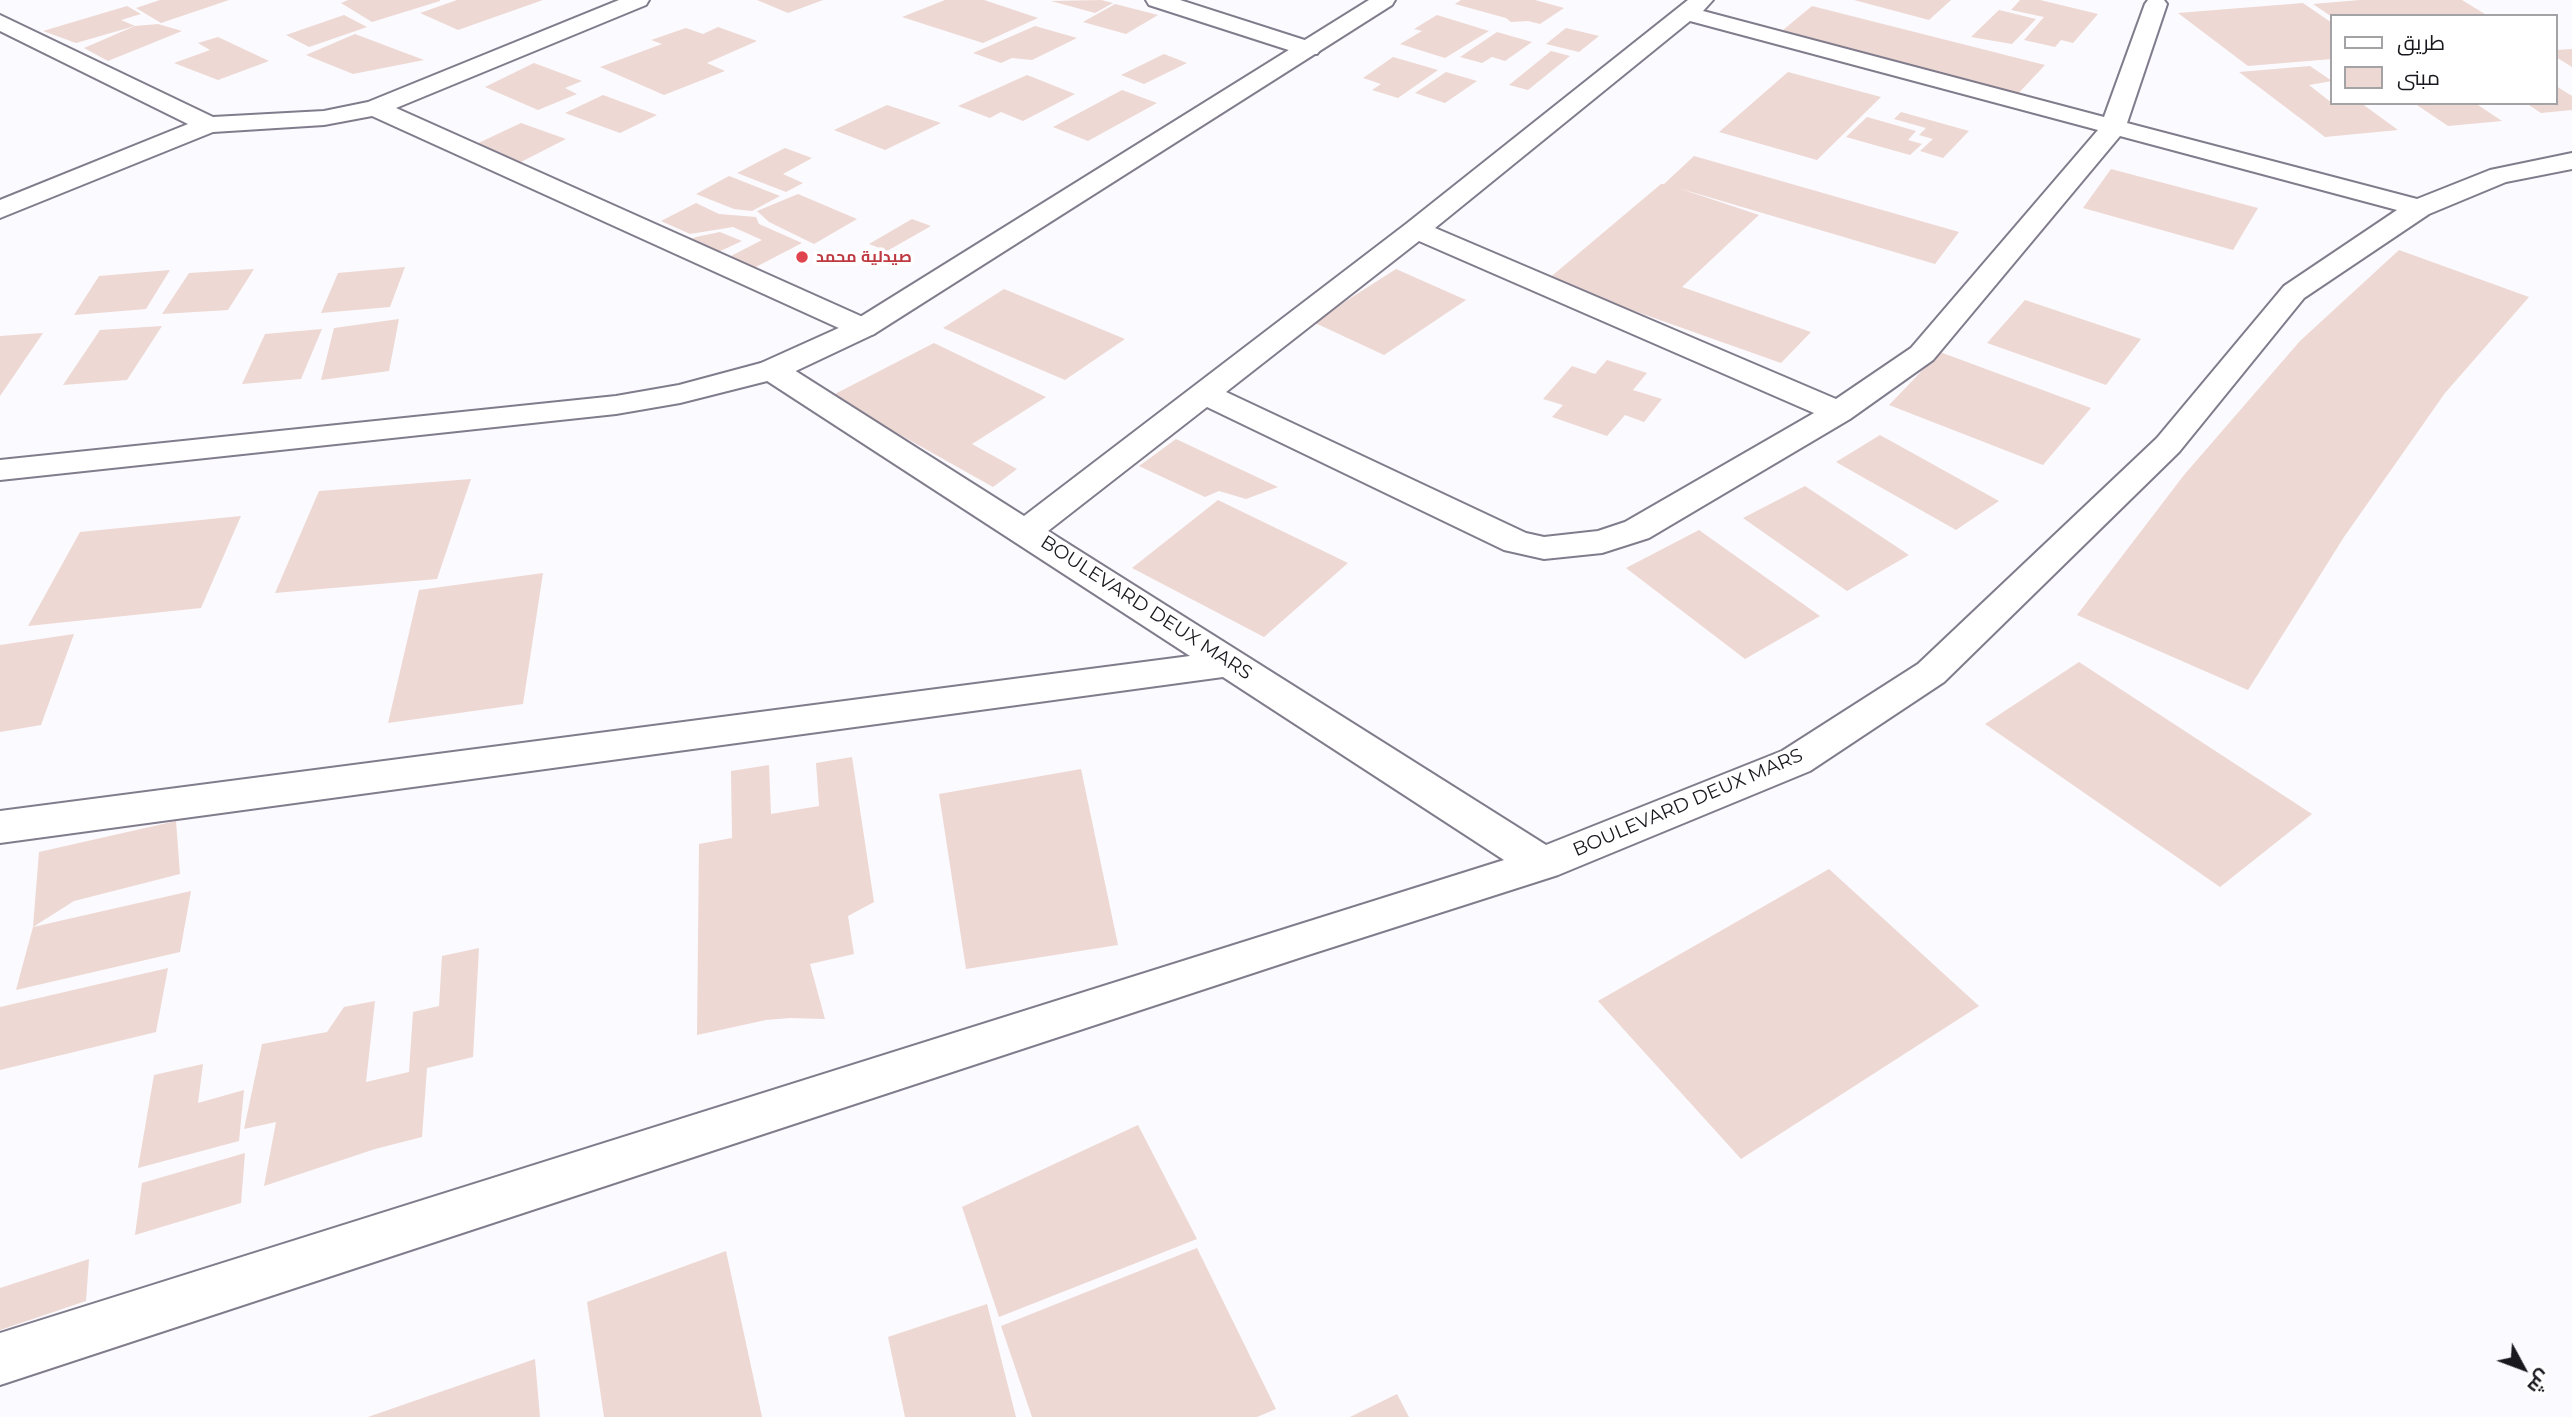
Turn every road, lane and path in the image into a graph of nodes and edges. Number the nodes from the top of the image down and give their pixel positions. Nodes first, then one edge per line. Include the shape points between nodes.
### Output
1 (638, 0) edge
2 (1157, 0) edge
3 (1384, 0) edge
4 (2159, 1) edge
5 (1694, 7) edge
6 (0, 22) edge
7 (1309, 49) junction
8 (375, 108) junction
9 (209, 125) junction
10 (2113, 128) junction
11 (2572, 161) edge
12 (2418, 208) junction
13 (0, 210) edge
14 (1416, 230) junction
15 (863, 328) junction
16 (772, 370) junction
17 (1204, 393) junction
18 (1839, 412) junction
19 (0, 470) edge
20 (1026, 531) junction
21 (1231, 663) junction
22 (0, 827) edge
23 (1543, 864) junction
24 (0, 1359) edge

1 - 8 street
2 - 7 street
3 - 7 street
4 - 10 street
5 - 10 street
5 - 14 street
6 - 9 street
7 - 15 street
8 - 9 street via 313,119
8 - 15 street
9 - 13 street
10 - 12 street
10 - 18 street via 1922,354
11 - 12 street, BOULEVARD DEUX MARS via 2499,176
12 - 23 street, BOULEVARD DEUX MARS via 2294,292 2168,445 1931,673 1796,761
14 - 17 street
14 - 18 street
15 - 16 street
16 - 19 street via 616,405
16 - 20 street, BOULEVARD DEUX MARS
17 - 18 street via 1516,541 1544,548 1602,542 1637,530
17 - 20 street
20 - 21 street, BOULEVARD DEUX MARS
21 - 22 street
21 - 23 street, BOULEVARD DEUX MARS
23 - 24 street

